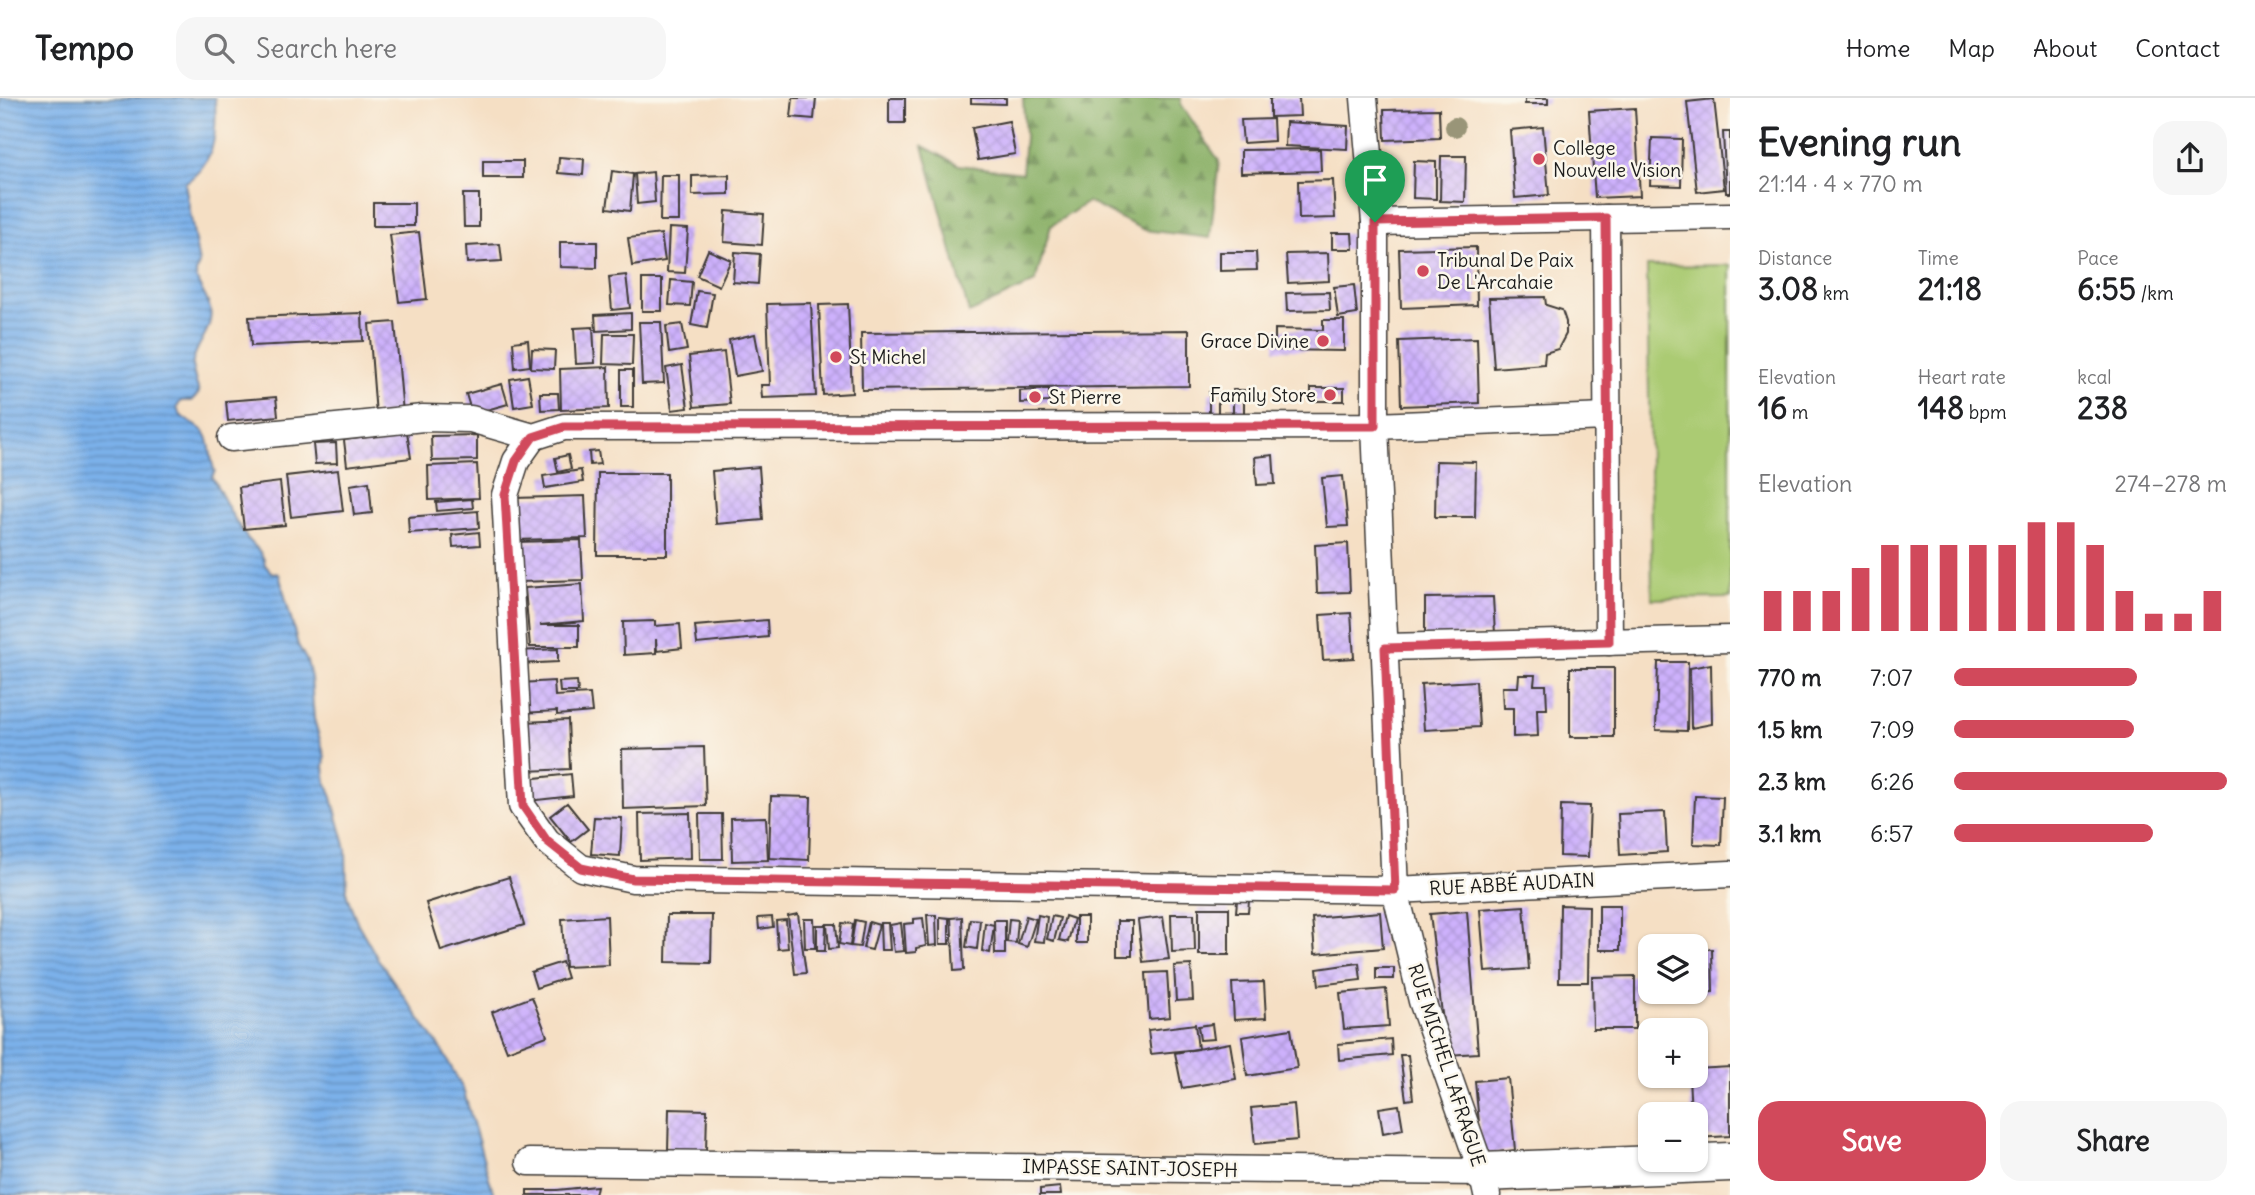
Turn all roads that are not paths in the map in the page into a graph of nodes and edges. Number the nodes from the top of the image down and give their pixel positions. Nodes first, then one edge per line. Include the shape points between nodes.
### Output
1 (1364, 98) edge
2 (1730, 216) edge
3 (1606, 218) junction
4 (1375, 222) junction
5 (1607, 417) junction
6 (1375, 426) junction
7 (533, 437) junction
8 (231, 438) dead end
9 (1730, 639) edge
10 (1609, 642) junction
11 (1385, 648) junction
12 (1730, 874) edge
13 (1395, 890) junction
14 (529, 1162) dead end
15 (1730, 1163) edge
16 (1485, 1183) edge

1 - 4 street, RUE MICHEL LAFRAGUE
2 - 3 street
3 - 4 street
3 - 5 street
4 - 6 street, RUE MICHEL LAFRAGUE
5 - 6 street
5 - 10 street
6 - 7 street via 564,427
6 - 11 street, RUE MICHEL LAFRAGUE
7 - 8 street via 471,419 423,418
7 - 13 street, RUE ABBÉ AUDAIN via 516,461 505,495 523,806 547,841 581,868 633,879
9 - 10 street
10 - 11 street
11 - 13 street, RUE MICHEL LAFRAGUE
12 - 13 street, RUE ABBÉ AUDAIN
13 - 16 street, RUE MICHEL LAFRAGUE via 1422,1001
14 - 16 street, IMPASSE SAINT-JOSEPH
15 - 16 street, IMPASSE SAINT-JOSEPH

